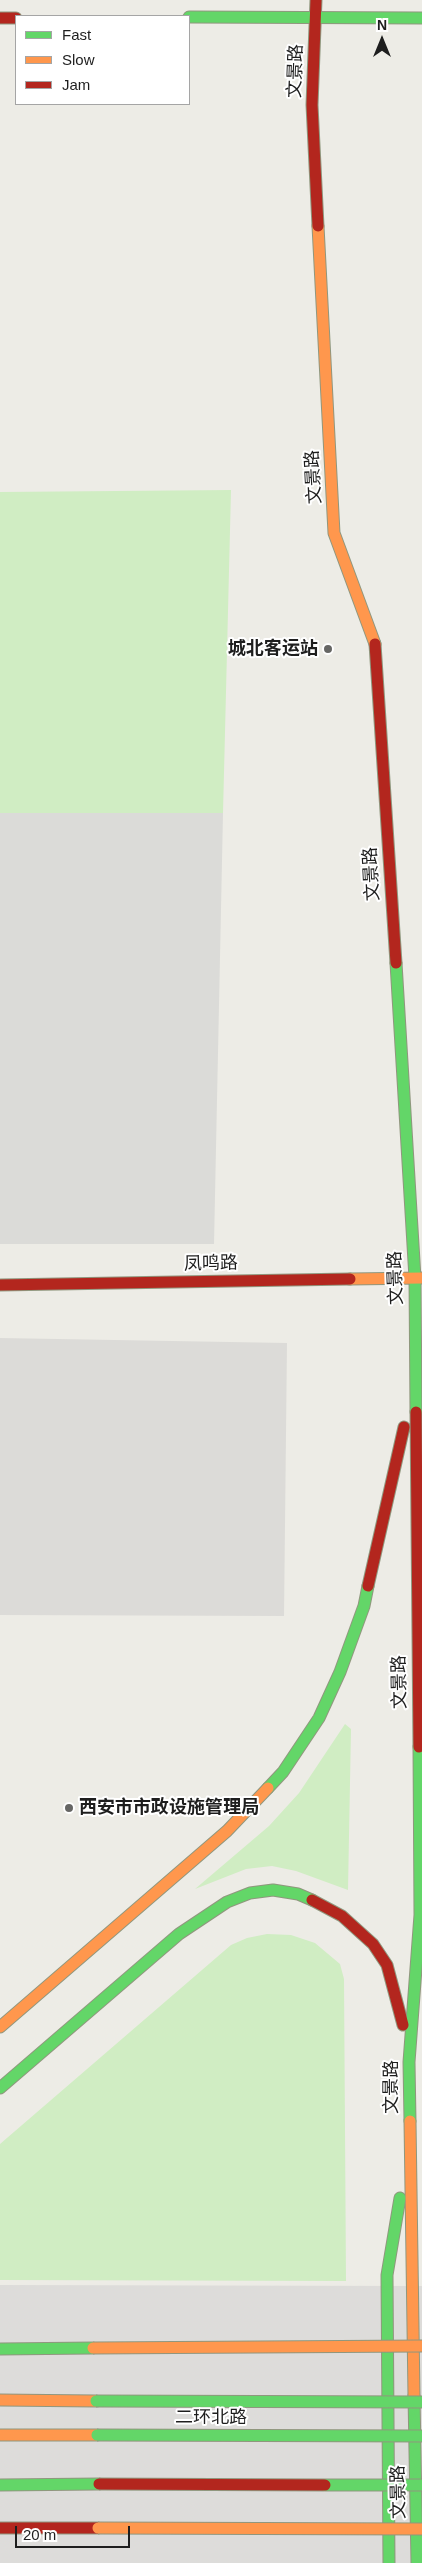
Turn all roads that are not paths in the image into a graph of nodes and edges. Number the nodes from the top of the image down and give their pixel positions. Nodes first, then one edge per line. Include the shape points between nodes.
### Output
1 (316, 0) edge
2 (190, 17) edge
3 (315, 17) junction
4 (0, 18) edge
5 (15, 18) edge
6 (422, 18) edge
7 (418, 1278) edge
8 (0, 1285) edge
9 (414, 1384) junction
10 (0, 2027) edge
11 (409, 2062) junction
12 (0, 2088) edge
13 (410, 2130) junction
14 (422, 2346) edge
15 (0, 2350) edge
16 (0, 2400) edge
17 (422, 2402) edge
18 (0, 2435) edge
19 (422, 2436) edge
20 (0, 2485) edge
21 (422, 2485) edge
22 (0, 2528) edge
23 (422, 2528) edge
24 (389, 2563) edge
25 (417, 2563) edge

1 - 3 main road, 文景路
2 - 3 main road
3 - 6 main road
3 - 7 main road, 文景路 via 312,105 334,533 376,647
4 - 5 main road
7 - 8 main road, 凤鸣路
7 - 9 main road, 文景路
9 - 10 main road via 364,1606 340,1672 303,1744 283,1772 227,1831
9 - 11 main road, 文景路 via 420,1915
11 - 12 main road via 388,1964 373,1944 342,1916 320,1902 273,1890 250,1893 203,1917
11 - 13 main road, 文景路
13 - 24 main road via 388,2275
13 - 25 main road, 文景路
14 - 15 main road, bridge
16 - 17 main road, bridge
18 - 19 main road, 二环北路, bridge
20 - 21 main road, bridge
22 - 23 main road, bridge

